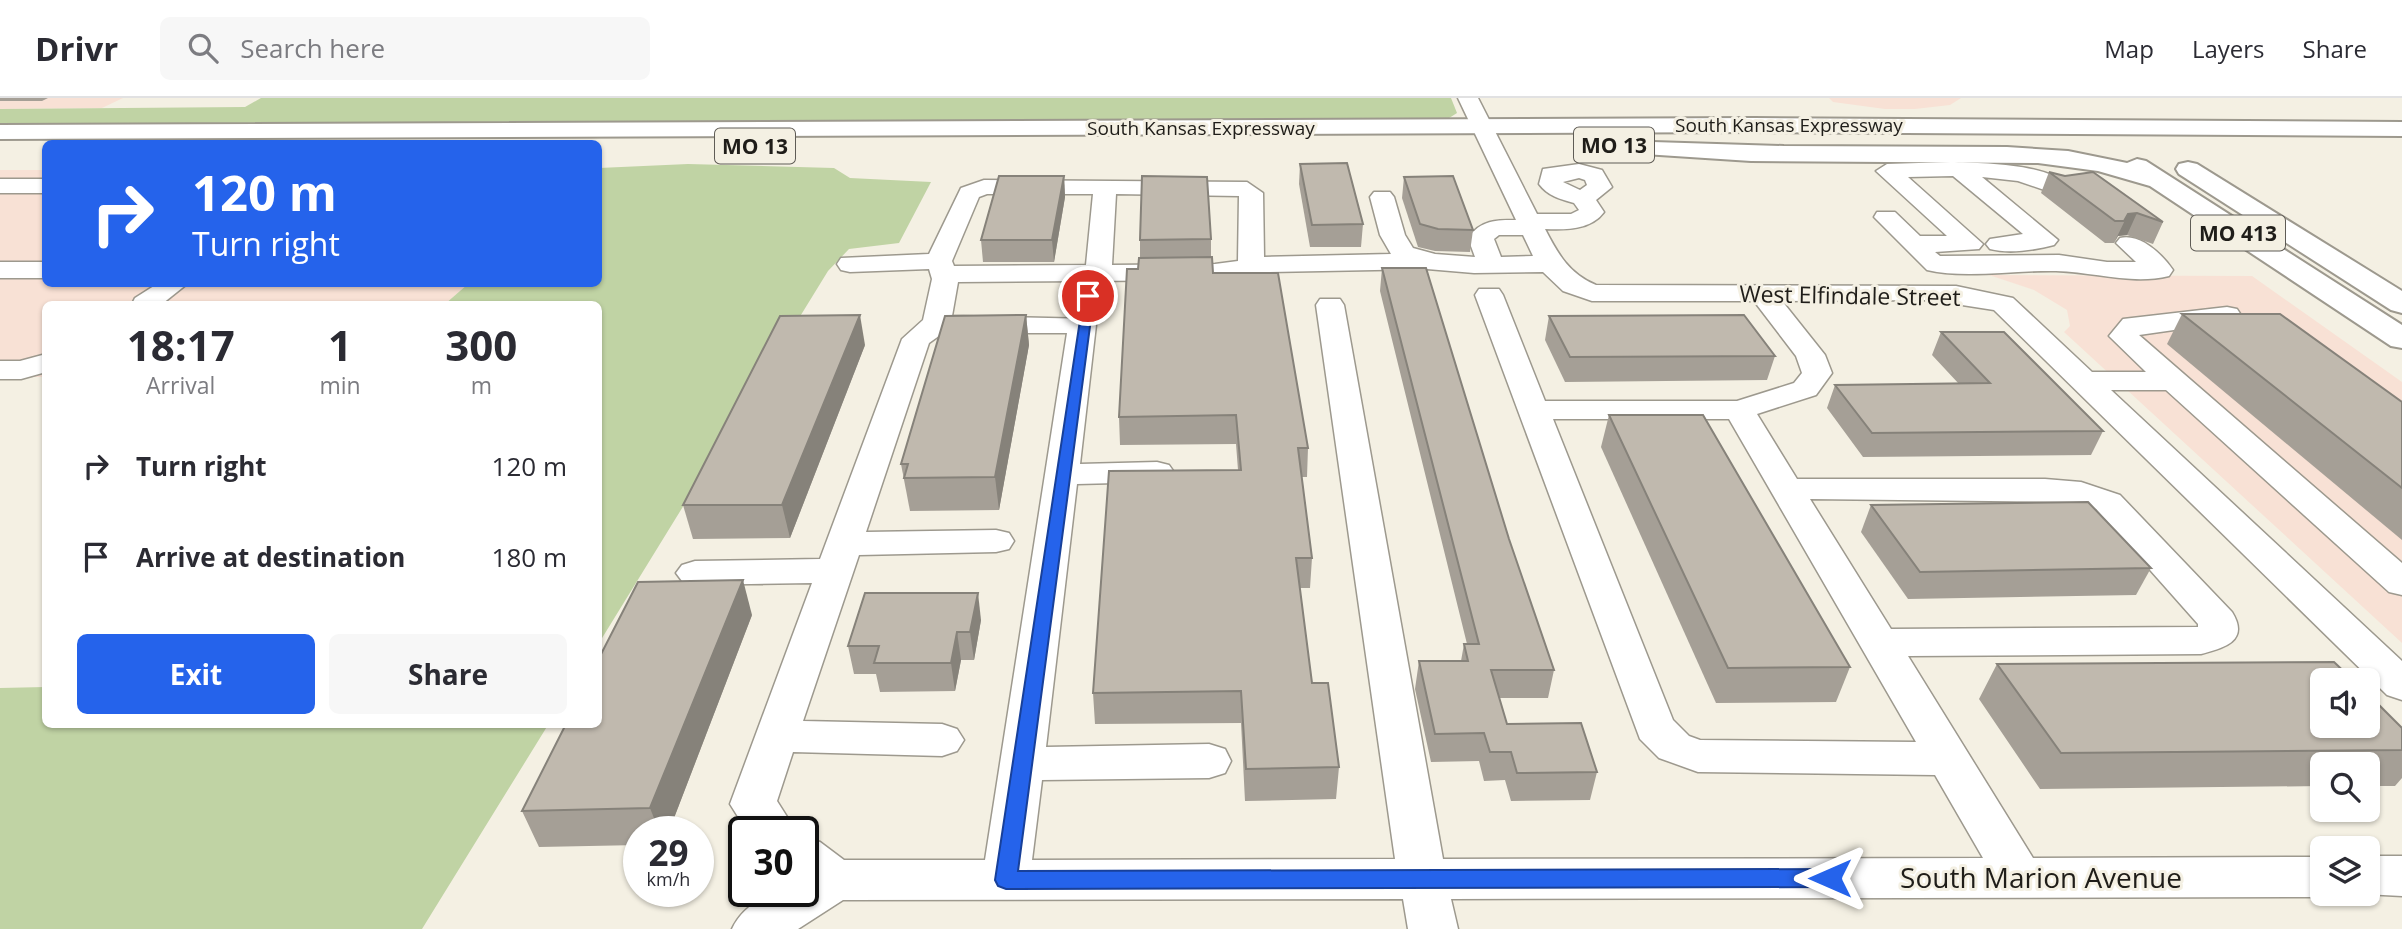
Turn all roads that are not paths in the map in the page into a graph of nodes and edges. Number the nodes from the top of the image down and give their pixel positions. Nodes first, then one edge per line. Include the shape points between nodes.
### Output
1 (1470, 101) edge
2 (2043, 104) dead end
3 (2015, 106) dead end
4 (2081, 114) junction
5 (2402, 122) edge
6 (1754, 125) junction
7 (1976, 125) junction
8 (2113, 125) junction
9 (2402, 129) edge
10 (0, 132) edge
11 (1487, 136) junction
12 (689, 137) junction
13 (1588, 145) junction
14 (2150, 145) junction
15 (2252, 145) junction
16 (602, 146) edge
17 (2402, 146) edge
18 (0, 147) edge
19 (42, 147) edge
20 (1961, 171) junction
21 (2157, 180) junction
22 (0, 186) edge
23 (42, 186) edge
24 (1105, 187) junction
25 (2056, 187) edge
26 (1382, 197) dead end
27 (1583, 198) dead end
28 (1886, 217) dead end
29 (1530, 224) junction
30 (2045, 240) junction
31 (1913, 244) junction
32 (1970, 244) junction
33 (1430, 261) junction
34 (850, 264) dead end
35 (1550, 264) junction
36 (1933, 264) junction
37 (941, 267) junction
38 (1251, 267) junction
39 (0, 270) edge
40 (42, 270) edge
41 (1490, 280) junction
42 (170, 287) edge
43 (1762, 293) junction
44 (1955, 293) junction
45 (2402, 294) edge
46 (1090, 299) junction
47 (149, 301) edge
48 (1330, 304) dead end
49 (2402, 304) edge
50 (2255, 319) edge
51 (936, 324) junction
52 (2402, 340) edge
53 (42, 364) edge
54 (0, 370) edge
55 (2083, 381) junction
56 (2172, 381) junction
57 (1533, 410) junction
58 (1739, 410) junction
59 (1187, 471) edge
60 (1062, 474) junction
61 (1786, 488) junction
62 (996, 541) dead end
63 (839, 558) junction
64 (695, 573) dead end
65 (2402, 583) edge
66 (1878, 643) junction
67 (2387, 657) edge
68 (2402, 685) edge
69 (778, 736) junction
70 (942, 740) dead end
71 (1948, 759) junction
72 (1209, 761) dead end
73 (1022, 764) junction
74 (762, 816) edge
75 (819, 868) edge
76 (2380, 876) edge
77 (2402, 876) edge
78 (2019, 877) junction
79 (2310, 877) edge
80 (1425, 879) junction
81 (1006, 880) junction
82 (779, 907) edge
83 (757, 929) edge
84 (1433, 929) edge

1 - 6 main road via 1492,113 1516,116
1 - 11 street, West Elfindale Street
2 - 4 main road
3 - 7 main road via 2004,120
4 - 7 main road, South Kansas Expressway / MO 13
4 - 8 main road, MO 413
5 - 8 main road via 2207,116
6 - 7 main road, South Kansas Expressway / MO 13
6 - 11 main road, South Kansas Expressway / MO 13
8 - 9 main road, South Kansas Expressway / MO 13
8 - 13 main road, South Kansas Expressway / MO 13
8 - 14 main road, South Kansas Expressway / MO 13
8 - 21 main road, MO 413
10 - 12 main road, South Kansas Expressway / MO 13
11 - 12 main road, South Kansas Expressway / MO 13
11 - 13 main road, South Kansas Expressway / MO 13
11 - 29 street, West Elfindale Street
12 - 16 main road, South Kansas Expressway / MO 13
13 - 21 main road via 1750,154 2031,155 2098,164
14 - 15 main road, South Kansas Expressway / MO 13
14 - 49 main road, MO 413
15 - 17 main road, South Kansas Expressway / MO 13
15 - 45 main road via 2222,157 2229,176 2252,196
18 - 19 main road
20 - 25 street via 2028,177
20 - 30 street
20 - 32 street via 1887,171
21 - 52 main road, MO 413
22 - 23 street
24 - 37 street via 984,187 969,194
24 - 38 street via 1239,187 1251,193
24 - 46 street
26 - 33 street via 1398,246 1405,255
27 - 29 street via 1592,212 1587,219
28 - 31 street
29 - 35 street, West Elfindale Street
29 - 41 street via 1492,228 1481,238
30 - 32 street
30 - 36 street via 2073,250 2133,247 2160,270
31 - 32 street
31 - 36 street
33 - 38 street
33 - 41 street
34 - 37 street
35 - 41 street
35 - 43 street, West Elfindale Street via 1572,285 1592,293
36 - 44 street
37 - 46 street
37 - 51 street
38 - 46 street
39 - 40 street
41 - 57 street
42 - 47 street
43 - 44 street, West Elfindale Street
43 - 58 street via 1810,355 1817,373 1804,388
44 - 55 street, West Elfindale Street via 2003,304
46 - 51 street
46 - 60 street
48 - 80 street via 1408,800
50 - 56 street via 2215,314 2133,325 2123,336
51 - 63 street via 916,339
53 - 54 street
55 - 56 street
55 - 67 street, West Elfindale Street
56 - 65 street
57 - 58 street
57 - 71 street via 1654,728 1674,747 1698,756
58 - 61 street
59 - 60 street
60 - 73 street
61 - 66 street
61 - 66 street via 2081,492 2108,502 2217,621 2217,635 2201,641
62 - 63 street
63 - 64 street
63 - 69 street
66 - 71 street
67 - 68 street, West Elfindale Street
69 - 70 street
69 - 74 street via 753,804
71 - 78 street
72 - 73 street
73 - 81 street
75 - 81 street, South Marion Avenue
76 - 77 street
78 - 79 street, South Marion Avenue
78 - 80 street, South Marion Avenue
80 - 81 street, South Marion Avenue
80 - 84 street
82 - 83 street

